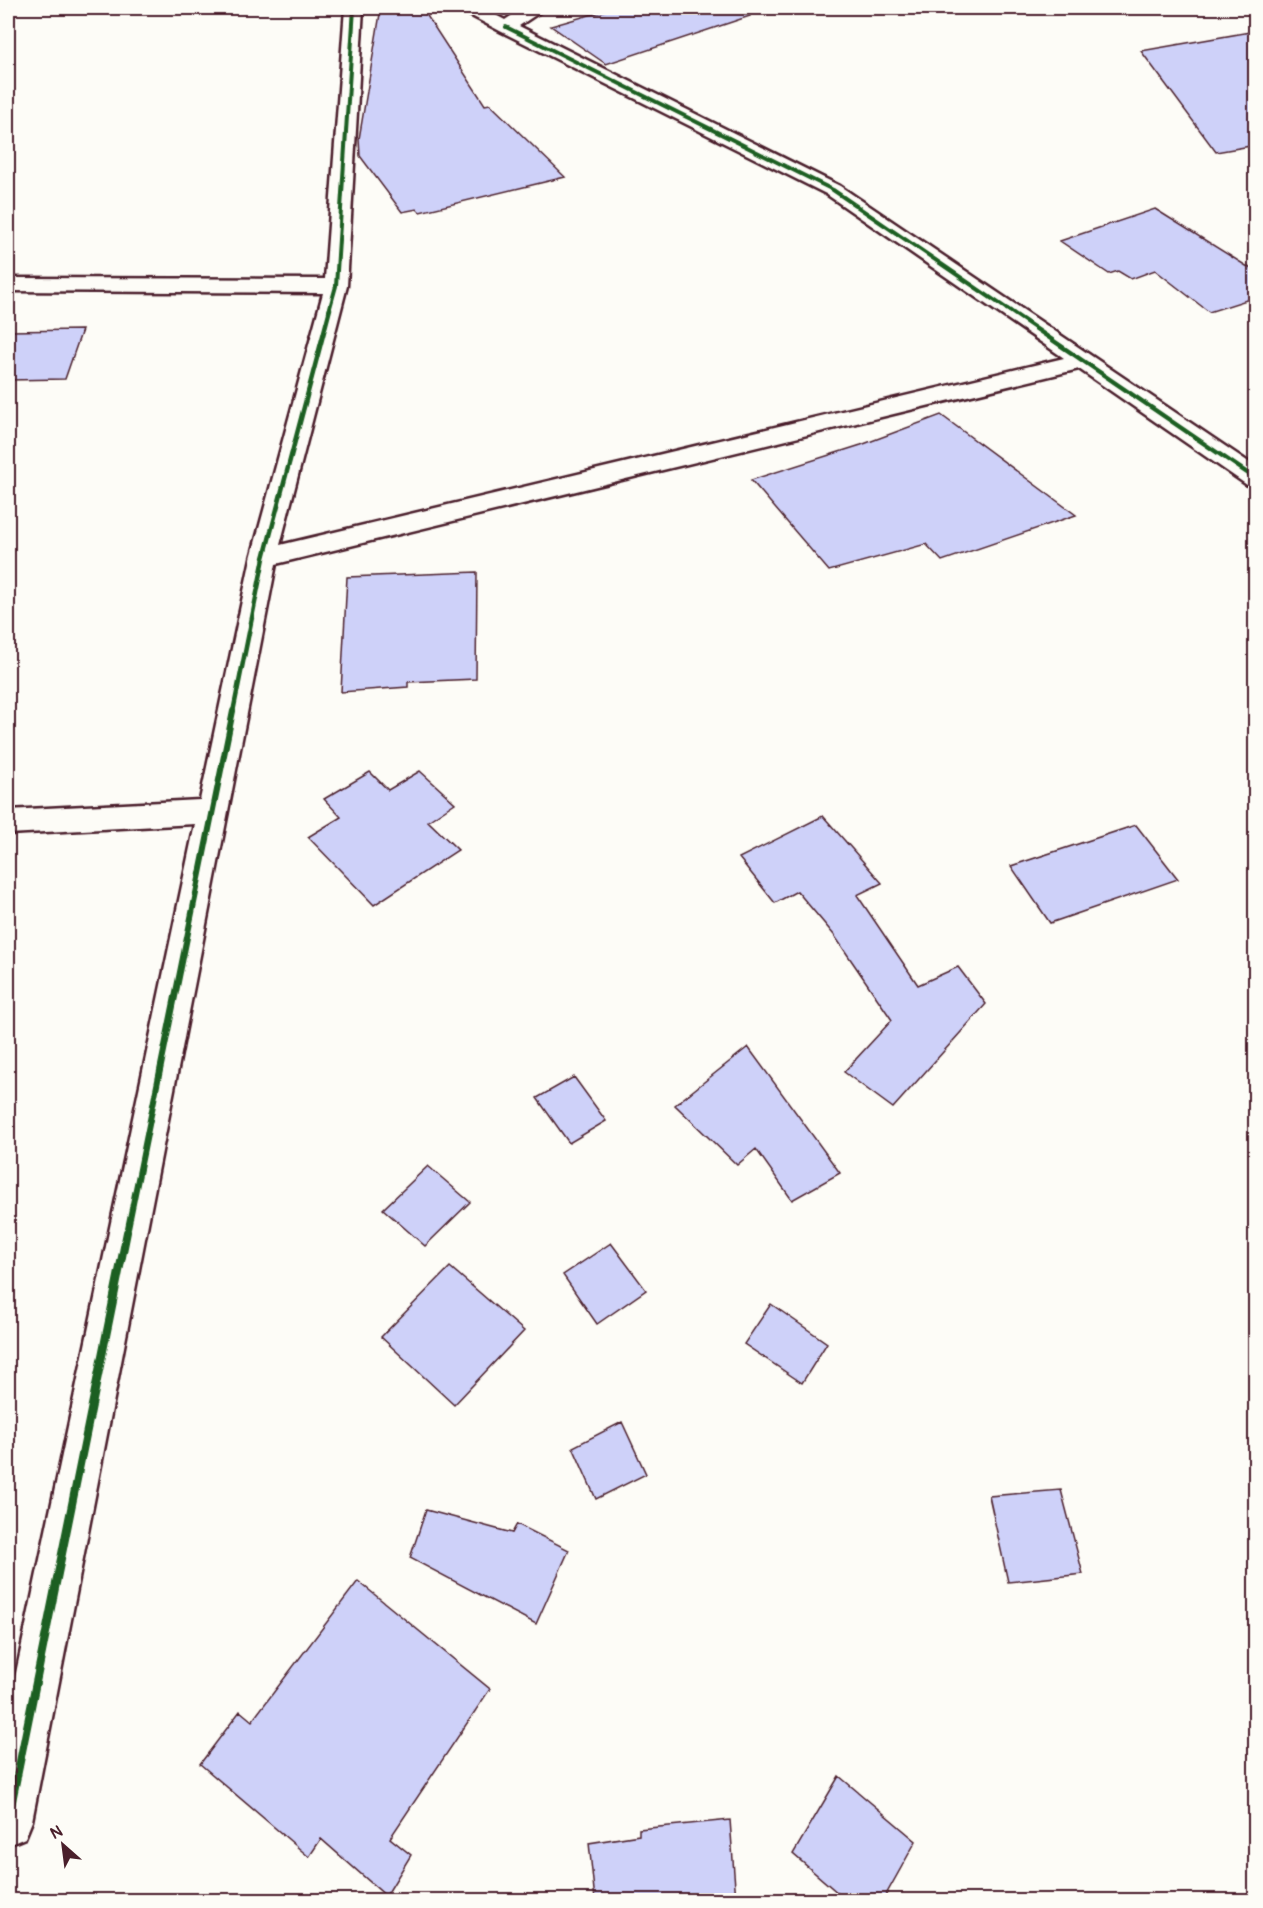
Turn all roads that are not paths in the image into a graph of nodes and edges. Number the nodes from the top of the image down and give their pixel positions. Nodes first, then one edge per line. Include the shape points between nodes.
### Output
1 (354, 8) edge
2 (470, 8) edge
3 (534, 8) edge
4 (506, 27) junction
5 (8, 284) edge
6 (336, 286) junction
7 (1081, 361) junction
8 (1256, 479) edge
9 (264, 558) junction
10 (212, 811) junction
11 (8, 822) edge
12 (8, 1821) edge

1 - 6 street
2 - 4 street
3 - 4 street
4 - 7 street via 833,190
5 - 6 street
6 - 9 street
7 - 8 street
7 - 9 street
9 - 10 street
10 - 11 street
10 - 12 street

